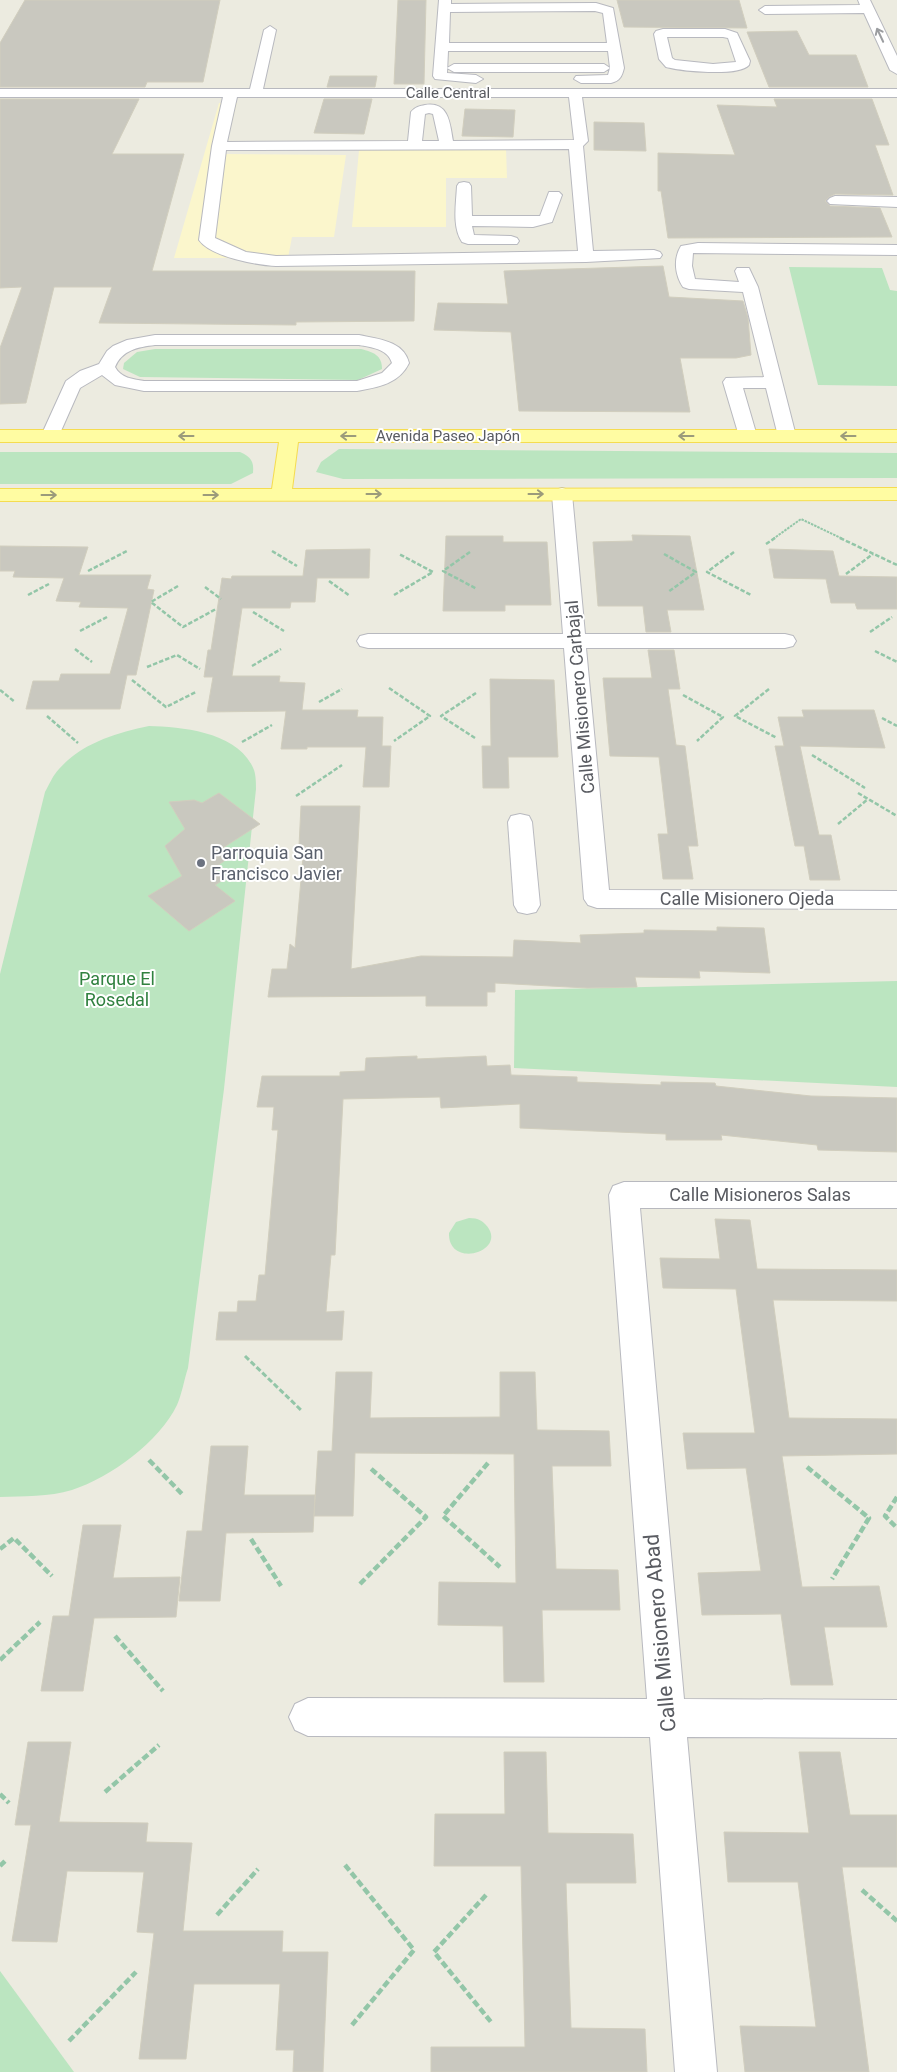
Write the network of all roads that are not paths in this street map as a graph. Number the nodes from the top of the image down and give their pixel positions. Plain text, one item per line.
1 (605, 4) edge
2 (866, 5) edge
3 (765, 10) dead end
4 (270, 30) dead end
5 (444, 33) edge
6 (702, 33) junction
7 (612, 41) junction
8 (713, 68) junction
9 (897, 70) edge
10 (0, 93) edge
11 (231, 93) junction
12 (255, 93) junction
13 (575, 93) junction
14 (719, 93) junction
15 (897, 94) edge
16 (576, 144) junction
17 (415, 145) junction
18 (447, 145) junction
19 (219, 146) junction
20 (464, 186) dead end
21 (554, 195) dead end
22 (835, 202) dead end
23 (897, 202) edge
24 (463, 221) junction
25 (529, 241) dead end
26 (557, 241) dead end
27 (586, 249) junction
28 (733, 249) junction
29 (897, 250) edge
30 (654, 255) dead end
31 (793, 262) dead end
32 (897, 264) edge
33 (750, 287) junction
34 (106, 367) junction
35 (774, 383) junction
36 (0, 436) edge
37 (50, 436) junction
38 (289, 436) junction
39 (748, 436) junction
40 (787, 436) junction
41 (897, 436) edge
42 (0, 494) edge
43 (282, 494) junction
44 (562, 494) junction
45 (897, 494) edge
46 (368, 641) dead end
47 (575, 641) junction
48 (785, 641) dead end
49 (520, 822) dead end
50 (598, 899) joint
51 (897, 900) edge
52 (527, 905) dead end
53 (624, 1195) joint
54 (897, 1195) edge
55 (308, 1717) dead end
56 (667, 1718) junction
57 (897, 1719) edge
58 (696, 2072) edge

1 - 5 street
1 - 7 street
2 - 3 street
9 -> 2 street
4 - 12 street
5 - 7 street
5 - 7 street
5 - 7 street
6 - 8 street
6 - 8 street
6 - 8 street
8 - 14 street
10 - 11 street, Calle Central
11 - 12 street, Calle Central
11 - 19 street
12 - 13 street, Calle Central
13 - 14 street, Calle Central
13 - 16 street
14 - 15 street, Calle Central
16 - 18 street
16 - 27 street
17 - 18 street
17 - 18 street
17 - 19 street
19 - 27 street
20 - 24 street
21 - 24 street
22 - 23 street
24 - 25 street
26 - 27 street
27 - 30 street
28 - 29 street
28 - 33 street
28 - 33 street
31 - 32 street
33 - 35 street
34 - 34 street
34 - 37 street
35 - 39 street
35 - 40 street
36 - 37 main road, Avenida Paseo Japón
38 -> 37 main road, Avenida Paseo Japón
39 -> 38 main road, Avenida Paseo Japón
38 - 43 main road
39 - 40 main road, Avenida Paseo Japón
41 -> 40 main road, Avenida Paseo Japón
42 -> 43 main road
43 -> 44 main road
44 - 45 main road
44 - 47 street, Calle Misionero Carbajal
46 - 47 street
47 - 48 street
47 - 50 street, Calle Misionero Carbajal
49 - 52 street
50 - 51 street, Calle Misionero Ojeda
53 - 54 street, Calle Misioneros Salas
53 - 56 street, Calle Misionero Abad
55 - 56 street
56 - 57 street
56 - 58 street, Calle Misionero Abad

